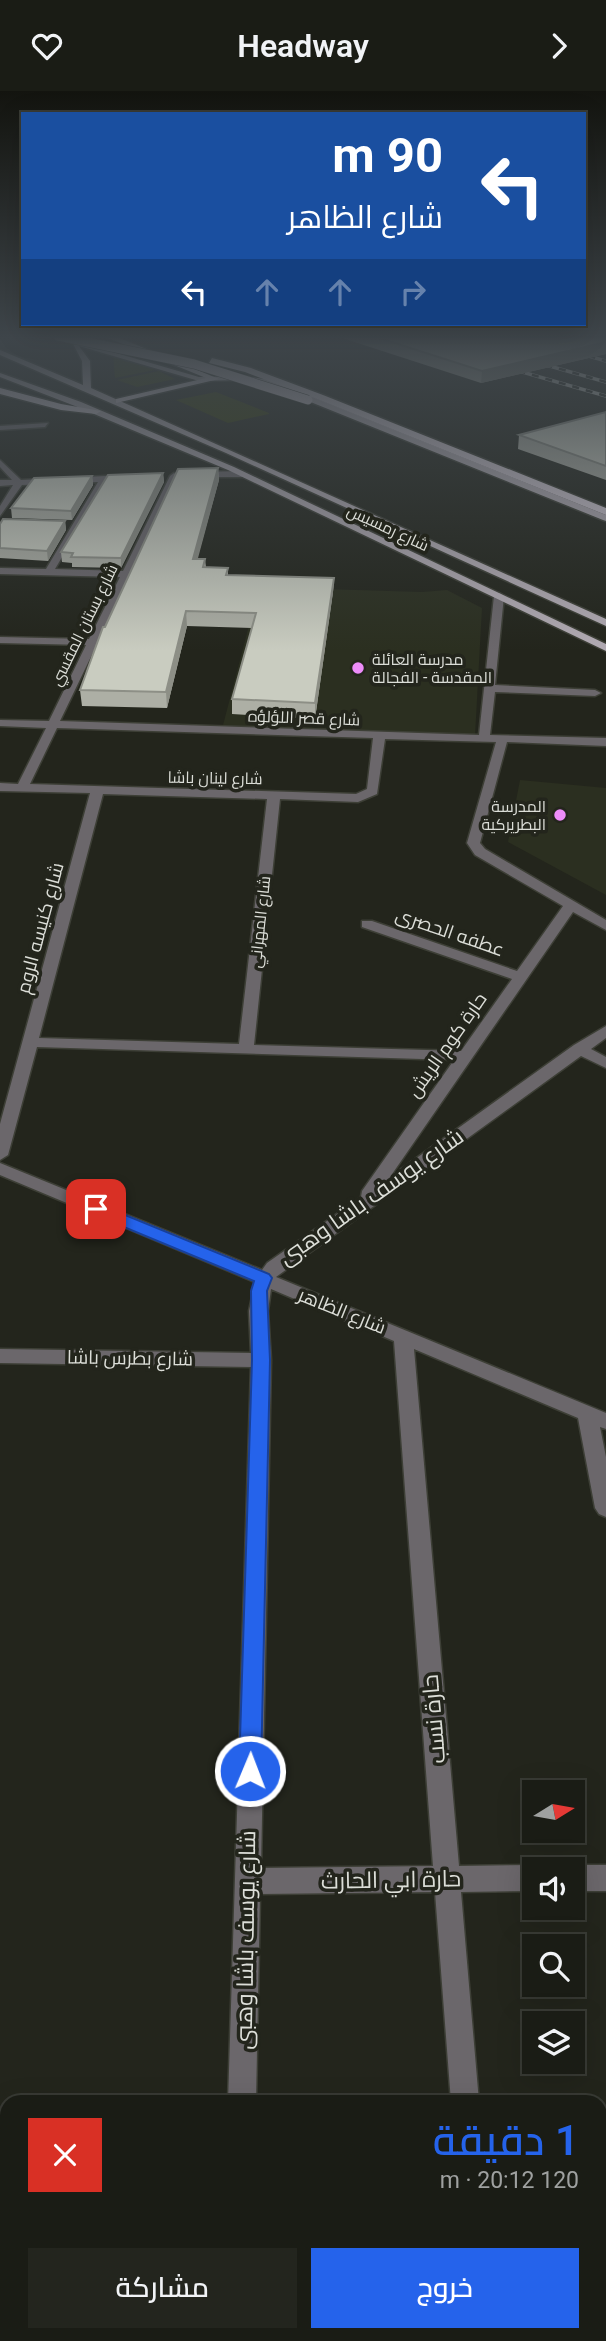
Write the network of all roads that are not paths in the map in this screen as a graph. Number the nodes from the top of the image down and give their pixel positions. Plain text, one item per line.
1 (166, 441) edge
2 (207, 441) edge
3 (405, 441) edge
4 (415, 441) edge
5 (429, 441) edge
6 (0, 462) edge
7 (242, 474) junction
8 (139, 478) edge
9 (104, 479) junction
10 (0, 483) edge
11 (19, 483) junction
12 (606, 512) edge
13 (0, 513) edge
14 (606, 518) edge
15 (606, 524) edge
16 (63, 525) edge
17 (76, 526) junction
18 (0, 571) edge
19 (48, 572) junction
20 (126, 574) junction
21 (499, 596) junction
22 (606, 623) edge
23 (0, 640) edge
24 (93, 642) junction
25 (606, 647) edge
26 (489, 688) junction
27 (595, 693) dead end
28 (0, 723) edge
29 (52, 725) junction
30 (379, 737) junction
31 (484, 740) junction
32 (502, 741) junction
33 (606, 743) edge
34 (0, 787) edge
35 (22, 788) junction
36 (97, 792) junction
37 (274, 795) junction
38 (570, 905) junction
39 (367, 924) dead end
40 (606, 926) edge
41 (521, 977) junction
42 (606, 1031) edge
43 (29, 1042) junction
44 (579, 1048) junction
45 (246, 1050) junction
46 (465, 1056) junction
47 (606, 1063) edge
48 (0, 1155) edge
49 (0, 1169) edge
50 (358, 1209) junction
51 (263, 1278) junction
52 (403, 1336) junction
53 (0, 1356) edge
54 (261, 1360) junction
55 (596, 1417) edge
56 (606, 1508) edge
57 (522, 1878) edge
58 (585, 1878) edge
59 (606, 1878) edge
60 (447, 1879) junction
61 (248, 1881) junction
62 (242, 2095) edge
63 (464, 2095) edge

1 - 7 main road, شارع رمسيس
2 - 22 main road, شارع رمسيس
3 - 15 highway, bridge
4 - 14 main road
5 - 12 highway
6 - 11 street
7 - 20 street, شارع بستان المقسي
7 - 21 main road, شارع رمسيس
8 - 9 street
9 - 11 street
9 - 17 street
10 - 11 street
11 - 13 street
16 - 17 street
17 - 19 street
18 - 19 street
19 - 20 street
20 - 24 street, شارع بستان المقسي
21 - 25 main road, شارع رمسيس
21 - 26 street
23 - 24 street
24 - 29 street, شارع بستان المقسي
26 - 27 street
26 - 31 street
28 - 29 street, شارع قصر اللؤلؤه
29 - 30 street, شارع قصر اللؤلؤه
29 - 35 street, شارع بستان المقسي
30 - 31 street, شارع قصر اللؤلؤه
30 - 37 street, شارع لينان باشا
31 - 32 street, شارع قصر اللؤلؤه
32 - 33 street, شارع قصر اللؤلؤه
32 - 38 street
34 - 35 street, شارع لينان باشا
35 - 36 street, شارع لينان باشا
36 - 37 street, شارع لينان باشا
36 - 43 street, شارع كنيسه الروم
37 - 45 street, شارع المهراني
38 - 40 street
38 - 41 street, حارة كوم الريش
39 - 41 street, عطفه الحصرى
41 - 46 street, حارة كوم الريش
42 - 44 street, شارع يوسف باشا وهبى
43 - 45 street
43 - 48 street, شارع كنيسه الروم
44 - 47 street
44 - 50 street, شارع يوسف باشا وهبى
45 - 46 street
46 - 50 street, حارة كوم الريش
49 - 51 street, شارع الظاهر
50 - 51 street, شارع يوسف باشا وهبى
51 - 52 street, شارع الظاهر
51 - 54 street, شارع يوسف باشا وهبى
52 - 55 street, شارع الظاهر
52 - 60 street, حارة نسب
53 - 54 street, شارع بطرس باشا
54 - 61 street, شارع يوسف باشا وهبى
55 - 56 street
57 - 60 street, حارة ابي الحارث
58 - 59 street
60 - 61 street, حارة ابي الحارث
60 - 63 street, حارة نسب
61 - 62 street, شارع يوسف باشا وهبى

